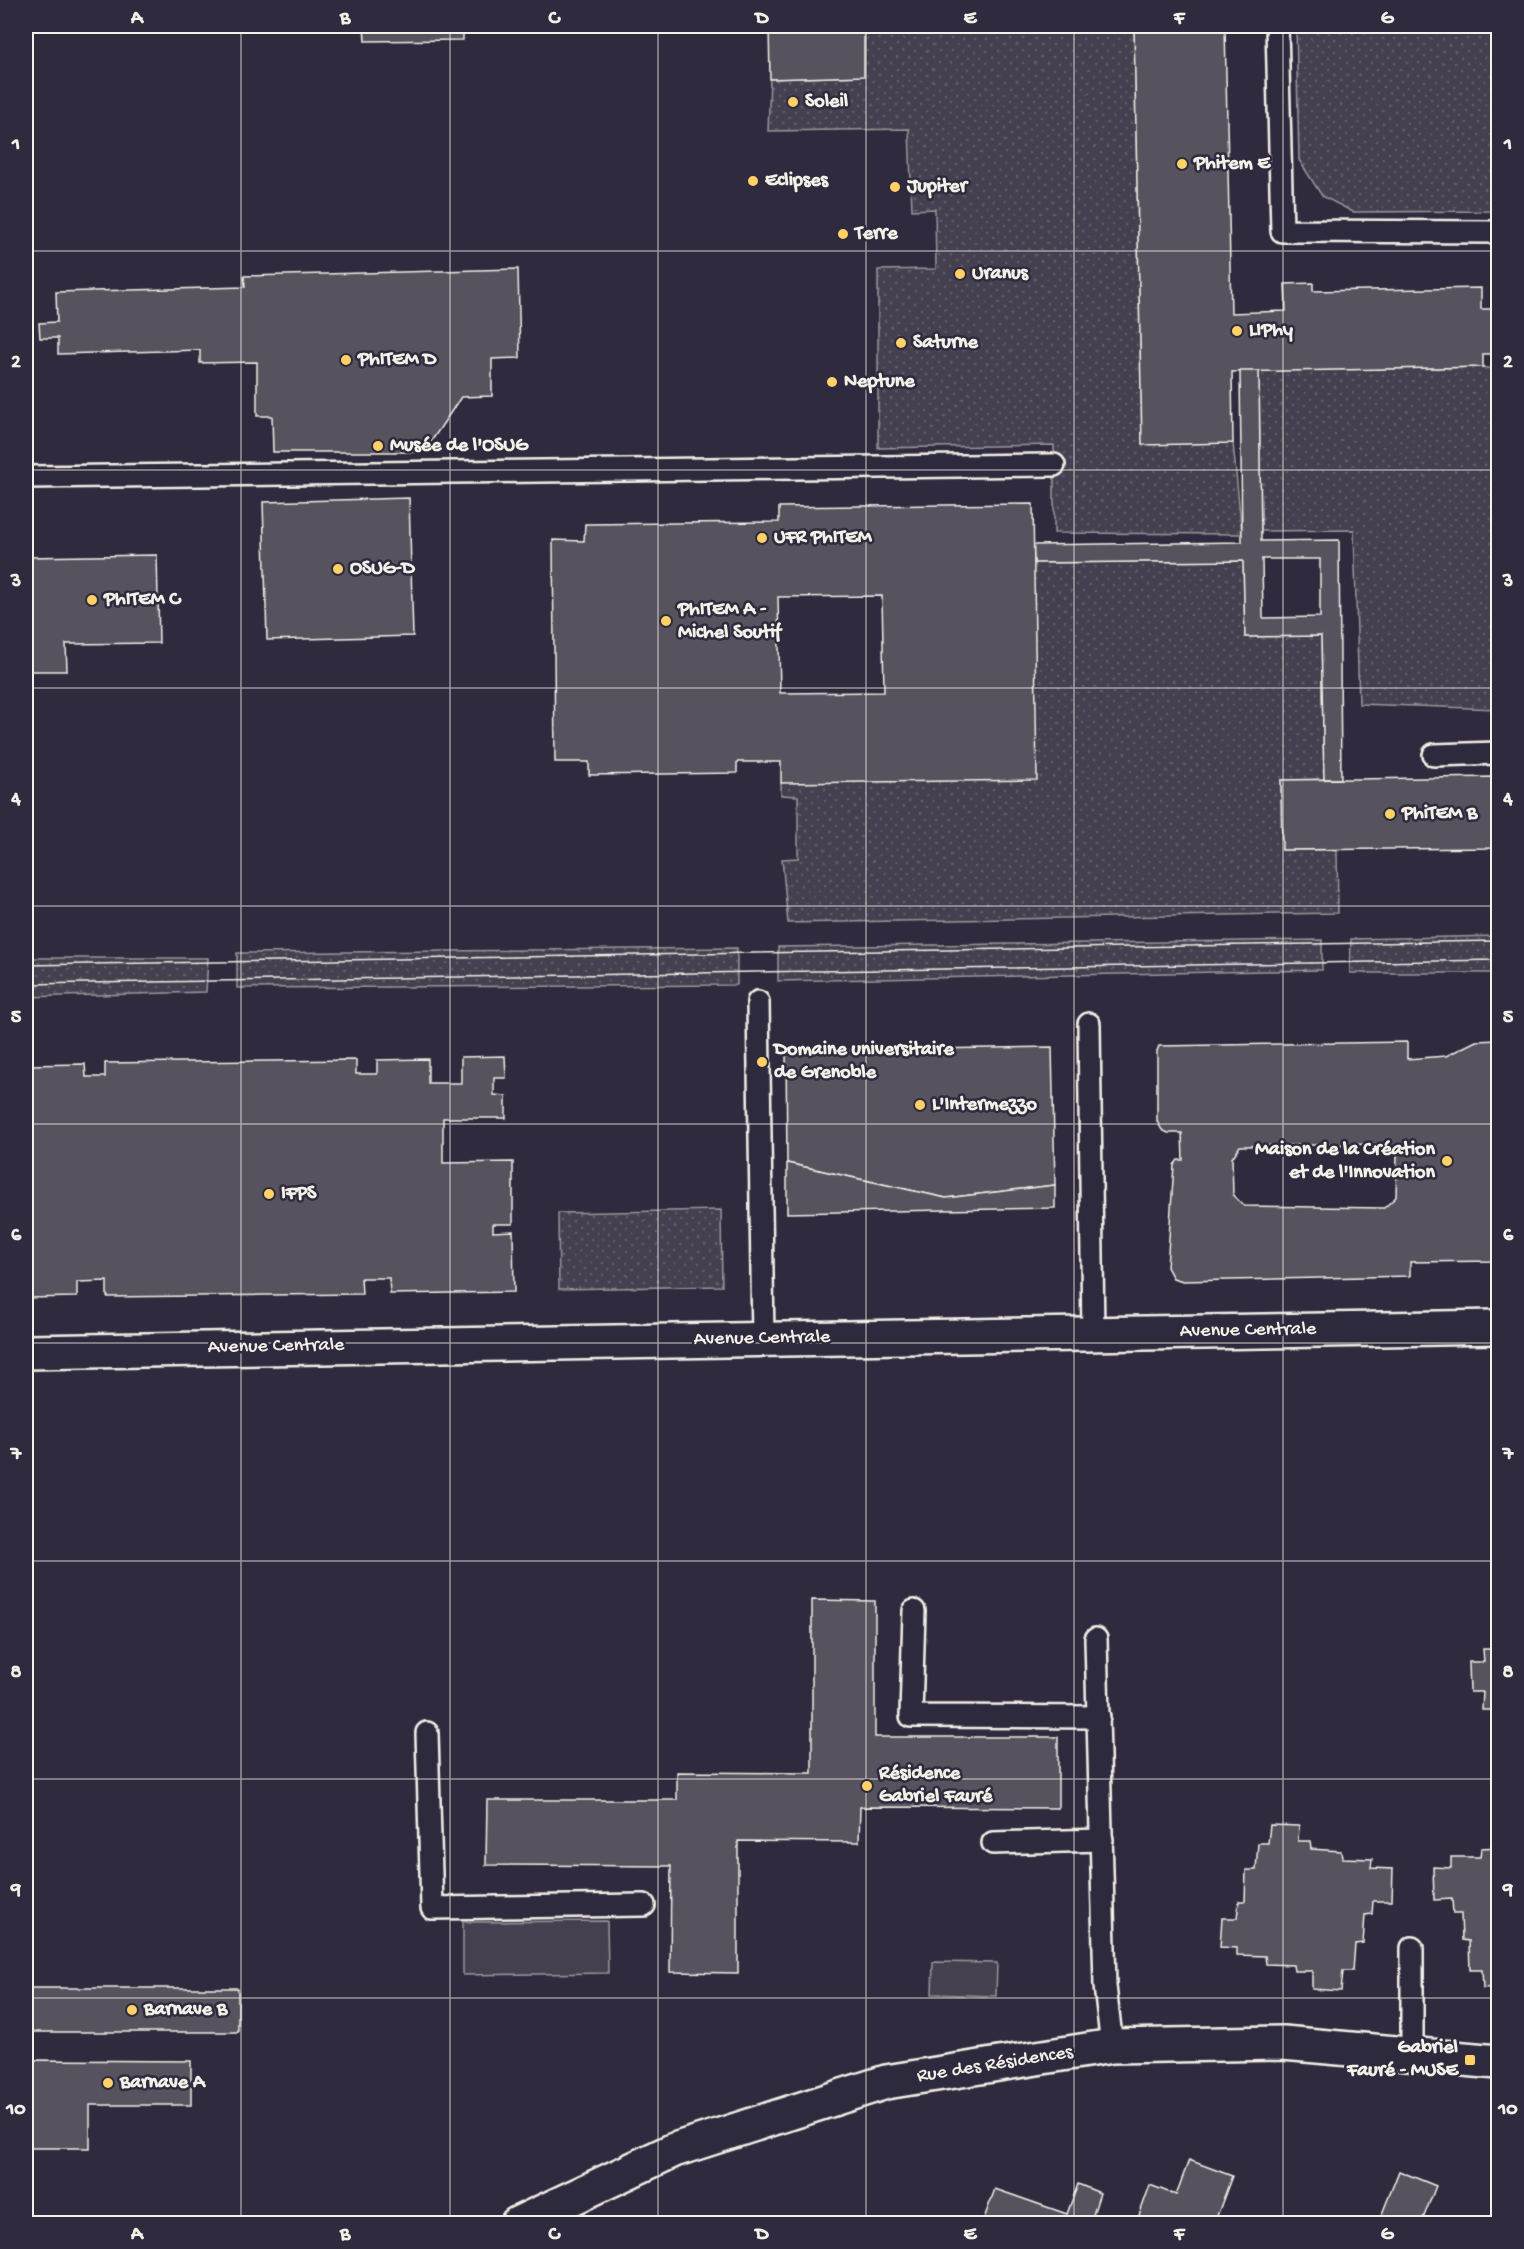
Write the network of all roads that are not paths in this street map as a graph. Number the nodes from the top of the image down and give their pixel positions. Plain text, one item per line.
1 (1277, 26) edge
2 (1498, 232) edge
3 (1054, 465) dead end
4 (26, 477) edge
5 (1498, 753) edge
6 (1434, 755) dead end
7 (758, 1002) dead end
8 (1089, 1024) dead end
9 (1498, 1327) edge
10 (1093, 1334) junction
11 (763, 1339) junction
12 (26, 1352) edge
13 (914, 1611) dead end
14 (1096, 1639) dead end
15 (1099, 1717) junction
16 (427, 1733) dead end
17 (1102, 1840) junction
18 (993, 1843) dead end
19 (644, 1905) dead end
20 (1412, 1948) dead end
21 (1112, 2046) junction
22 (1412, 2055) junction
23 (1498, 2061) edge
24 (517, 2223) edge

1 - 2 lane
3 - 4 lane
5 - 6 lane
7 - 11 lane
8 - 10 lane
9 - 10 street, Avenue Centrale
10 - 11 street, Avenue Centrale
11 - 12 street, Avenue Centrale
13 - 15 lane
14 - 15 lane
15 - 17 lane
16 - 19 lane
17 - 18 lane
17 - 21 lane
20 - 22 lane
21 - 22 street, Rue des Résidences
21 - 24 street, Rue des Résidences
22 - 23 street, Rue des Résidences

